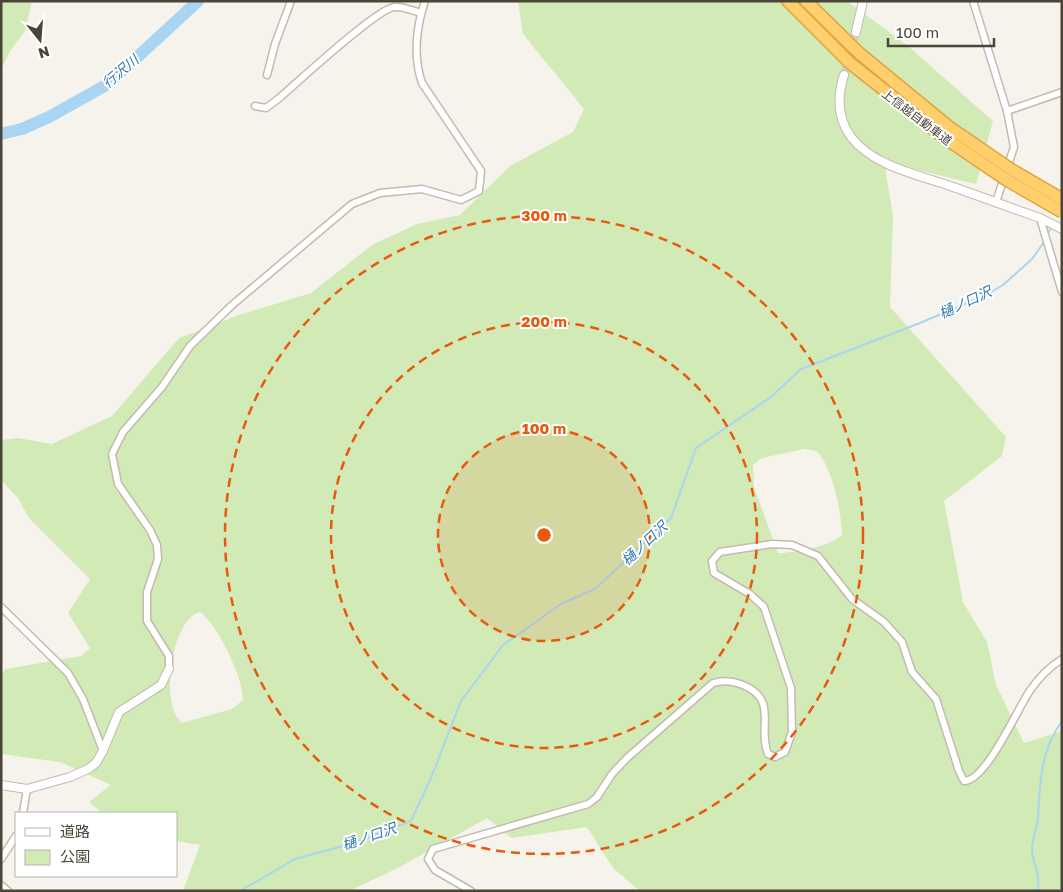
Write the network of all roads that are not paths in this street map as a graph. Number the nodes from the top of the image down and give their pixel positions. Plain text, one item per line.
1 (291, 1) edge
2 (425, 1) edge
3 (788, 1) edge
4 (806, 1) edge
5 (863, 1) edge
6 (974, 1) edge
7 (421, 13) junction
8 (856, 32) tunnel mouth
9 (267, 75) dead end
10 (844, 75) tunnel mouth
11 (1062, 92) edge
12 (255, 106) dead end
13 (1007, 110) junction
14 (945, 132) junction
15 (1062, 199) edge
16 (996, 202) junction
17 (1062, 212) edge
18 (1040, 218) junction
19 (1062, 229) edge
20 (1062, 292) edge
21 (1, 607) edge
22 (1062, 659) edge
23 (169, 670) joint
24 (103, 751) junction
25 (1, 785) edge
26 (27, 789) junction
27 (23, 812) edge
28 (15, 838) edge
29 (1, 859) edge
30 (1, 885) edge
31 (8, 891) edge
32 (471, 891) edge

1 - 9 street
2 - 7 street
3 - 14 highway, 上信越自動車道
4 - 14 highway, 上信越自動車道
5 - 8 street
6 - 13 street
7 - 12 street
7 - 23 street
10 - 16 street
11 - 13 street
13 - 16 street
14 - 15 highway, 上信越自動車道, bridge
14 - 17 highway, 上信越自動車道, bridge
16 - 18 street
18 - 19 street
18 - 20 street
21 - 24 street
22 - 32 street
23 - 24 street
24 - 26 street
25 - 26 street
26 - 27 street
28 - 29 street
30 - 31 street

